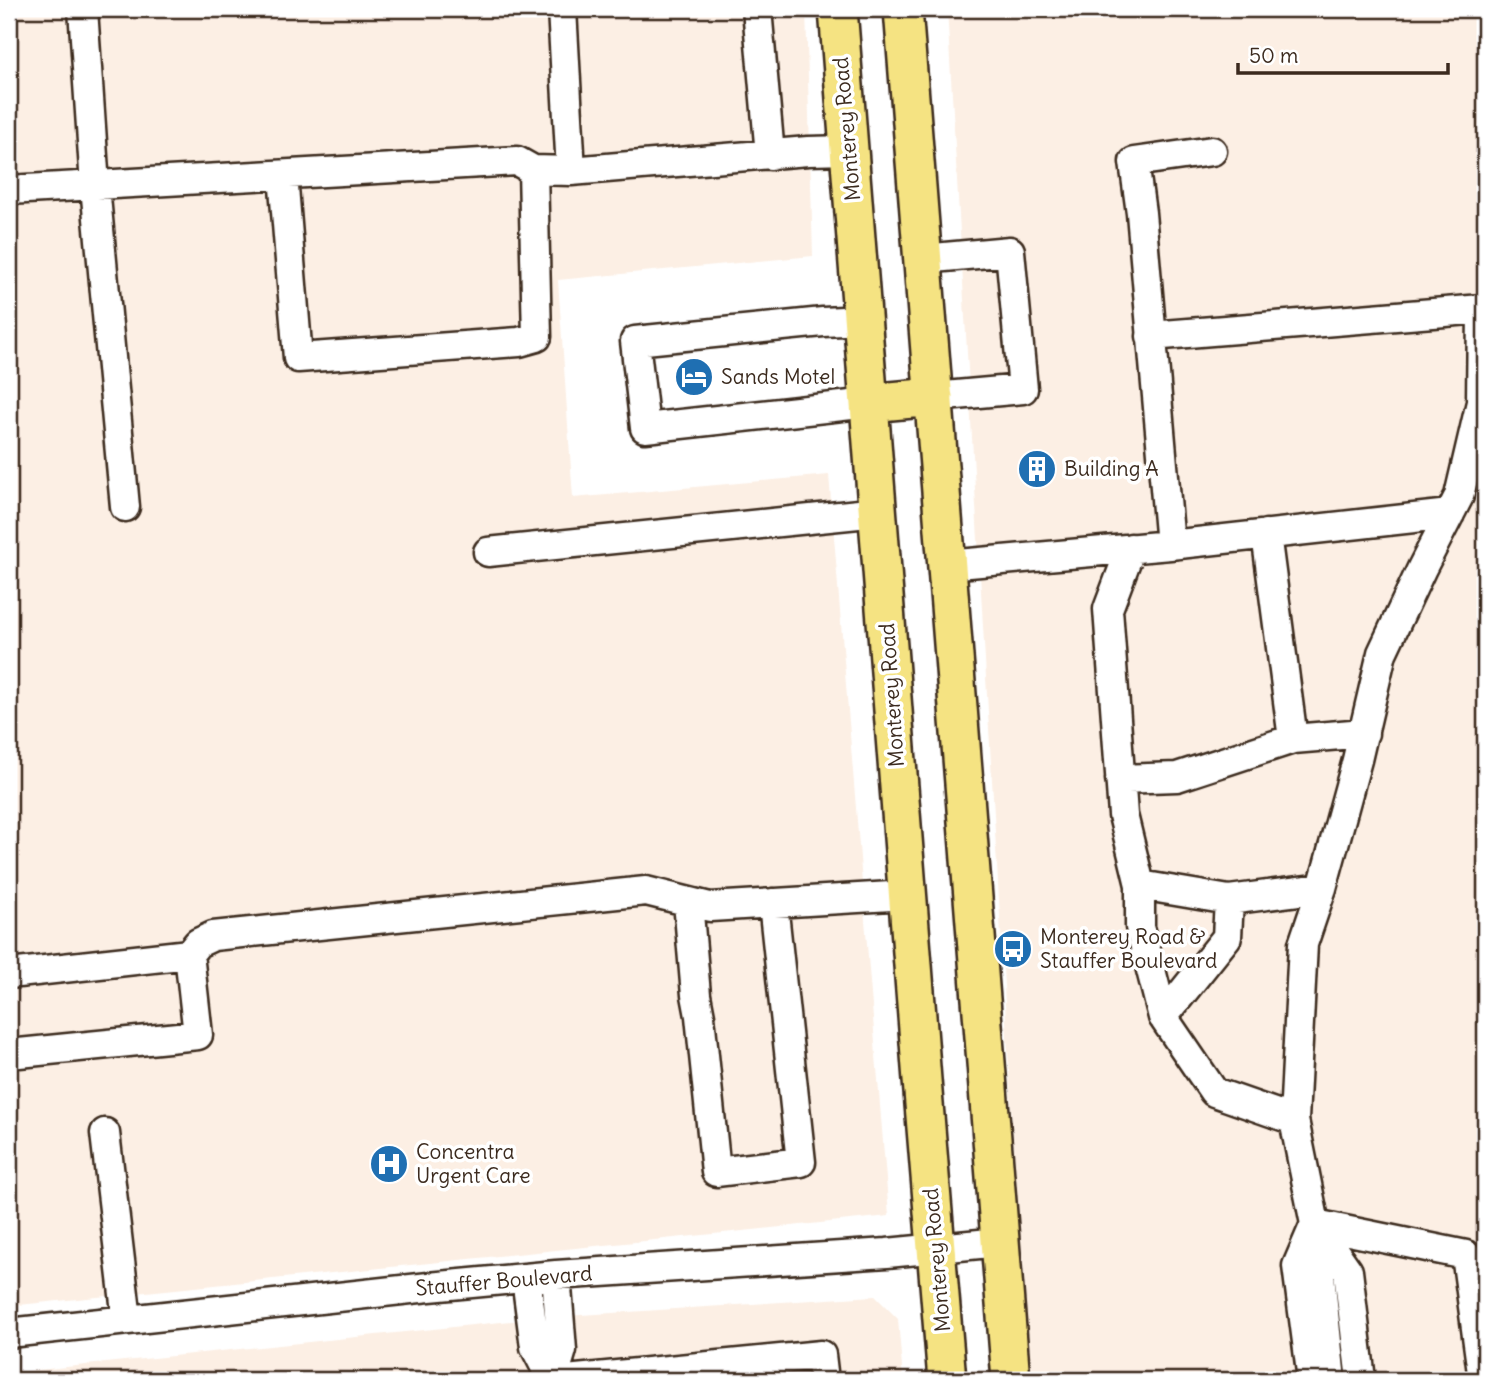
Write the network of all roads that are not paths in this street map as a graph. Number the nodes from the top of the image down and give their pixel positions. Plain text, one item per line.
1 (83, 9) edge
2 (562, 9) edge
3 (757, 9) edge
4 (838, 9) edge
5 (903, 9) edge
6 (849, 150) junction
7 (1212, 151) dead end
8 (770, 155) junction
9 (533, 170) junction
10 (571, 171) junction
11 (283, 176) junction
12 (95, 186) junction
13 (9, 191) edge
14 (923, 259) junction
15 (863, 320) junction
16 (1151, 336) junction
17 (934, 397) junction
18 (869, 403) junction
19 (125, 507) dead end
20 (878, 512) junction
21 (1450, 514) junction
22 (1266, 534) junction
23 (1170, 545) junction
24 (1131, 548) junction
25 (488, 552) dead end
26 (947, 565) junction
27 (1364, 733) junction
28 (1293, 739) junction
29 (1120, 779) junction
30 (1140, 885) junction
31 (1322, 888) junction
32 (908, 895) junction
33 (1229, 900) junction
34 (688, 902) junction
35 (773, 903) junction
36 (189, 954) junction
37 (9, 974) edge
38 (1163, 1017) junction
39 (9, 1054) edge
40 (1294, 1120) junction
41 (105, 1133) dead end
42 (1315, 1224) junction
43 (1000, 1242) junction
44 (937, 1248) junction
45 (556, 1275) junction
46 (526, 1278) junction
47 (127, 1320) junction
48 (9, 1334) edge
49 (552, 1380) edge
50 (566, 1380) edge
51 (824, 1380) edge
52 (947, 1380) edge
53 (1011, 1380) edge
54 (1312, 1380) edge
55 (1331, 1380) edge
56 (1361, 1380) edge
57 (1483, 1380) edge

1 - 12 street
2 - 10 street
3 - 8 street
4 - 6 main road, Monterey Road
5 - 14 main road
6 - 8 street
6 - 15 main road, Monterey Road
7 - 16 street
8 - 10 street
9 - 10 street
9 - 11 street
9 - 11 street
11 - 12 street
12 - 13 street
12 - 19 street
14 - 17 main road
14 - 17 street
15 - 18 main road, Monterey Road
15 - 18 street
16 - 21 street
16 - 23 street
17 - 18 main road
17 - 26 main road
18 - 20 main road, Monterey Road
20 - 25 street
20 - 32 main road, Monterey Road
21 - 22 street
21 - 27 street
22 - 23 street
22 - 28 street
23 - 24 street
24 - 26 street
24 - 29 street
26 - 43 main road
27 - 28 street
27 - 31 street
28 - 29 street
29 - 30 street
30 - 33 street
30 - 38 street
31 - 33 street
31 - 40 street
32 - 35 street
32 - 44 main road, Monterey Road
33 - 38 street
34 - 35 street
34 - 35 street
34 - 36 street
36 - 37 street
36 - 39 street
38 - 40 street
40 - 42 street
41 - 47 street
42 - 54 street
42 - 55 street
42 - 56 street
42 - 57 street
43 - 44 street, Stauffer Boulevard
43 - 53 main road
44 - 45 street, Stauffer Boulevard
44 - 52 main road, Monterey Road
45 - 46 street, Stauffer Boulevard
45 - 49 street
46 - 47 street, Stauffer Boulevard
46 - 49 street
47 - 48 street, Stauffer Boulevard
50 - 51 street

